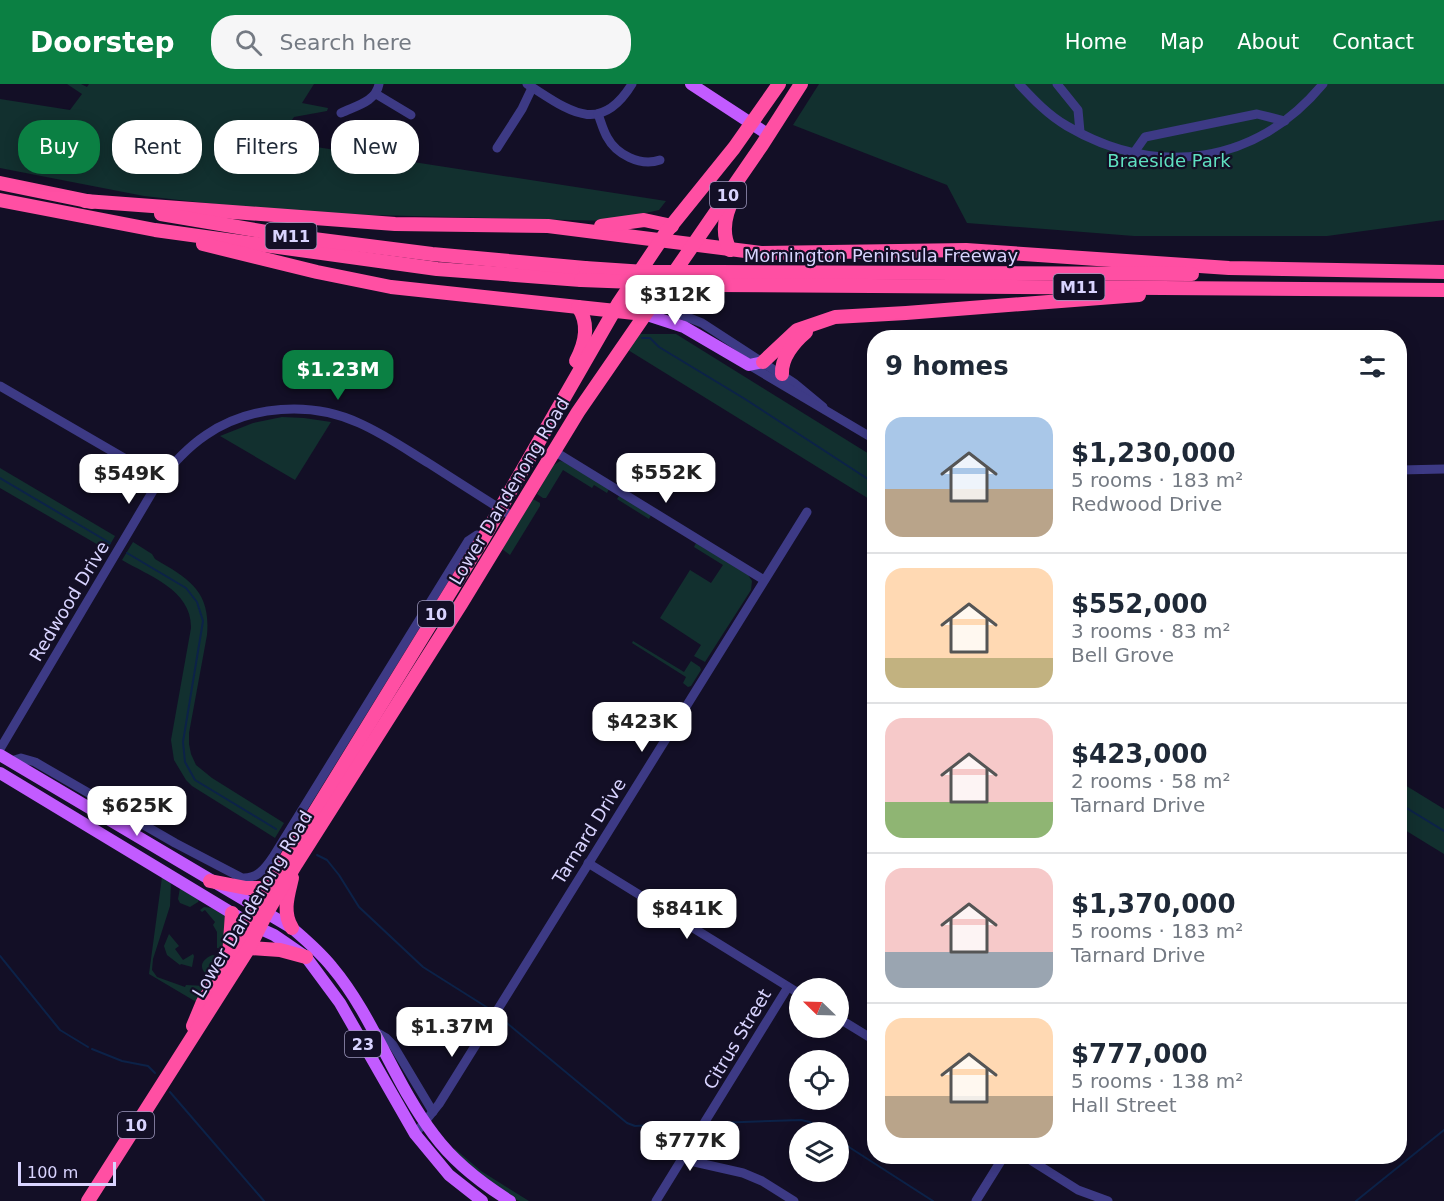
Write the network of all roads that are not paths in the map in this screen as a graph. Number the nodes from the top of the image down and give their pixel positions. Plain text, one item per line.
1 (379, 84) edge
2 (632, 84) edge
3 (691, 84) edge
4 (779, 84) edge
5 (801, 84) edge
6 (1019, 84) edge
7 (1057, 84) edge
8 (1323, 84) edge
9 (529, 86) edge
10 (376, 94) junction
11 (340, 113) dead end
12 (598, 114) junction
13 (411, 115) dead end
14 (1285, 121) junction
15 (752, 123) junction
16 (1080, 132) junction
17 (765, 140) junction
18 (497, 148) dead end
19 (1133, 154) junction
20 (660, 160) dead end
21 (0, 183) edge
22 (0, 200) edge
23 (85, 201) junction
24 (118, 222) junction
25 (672, 225) junction
26 (560, 227) junction
27 (662, 239) junction
28 (694, 245) junction
29 (730, 250) junction
30 (1444, 273) edge
31 (583, 274) junction
32 (717, 279) junction
33 (1236, 288) junction
34 (1444, 290) edge
35 (578, 307) junction
36 (614, 310) junction
37 (644, 310) junction
38 (822, 320) junction
39 (756, 363) junction
40 (782, 374) junction
41 (0, 387) edge
42 (823, 407) junction
43 (550, 423) junction
44 (867, 435) edge
45 (541, 440) junction
46 (554, 451) junction
47 (1407, 470) edge
48 (1444, 470) edge
49 (160, 479) junction
50 (499, 508) junction
51 (807, 512) dead end
52 (515, 518) junction
53 (484, 537) junction
54 (764, 580) junction
55 (0, 749) edge
56 (5, 758) edge
57 (0, 773) edge
58 (175, 843) junction
59 (279, 848) junction
60 (588, 863) junction
61 (296, 864) junction
62 (184, 865) junction
63 (280, 867) junction
64 (210, 881) junction
65 (268, 888) junction
66 (262, 911) junction
67 (232, 913) junction
68 (255, 926) junction
69 (292, 928) junction
70 (249, 948) junction
71 (306, 957) junction
72 (229, 958) junction
73 (788, 987) joint
74 (849, 1025) edge
75 (372, 1030) junction
76 (867, 1036) edge
77 (184, 1048) junction
78 (433, 1112) junction
79 (424, 1122) junction
80 (415, 1134) junction
81 (684, 1157) junction
82 (999, 1164) edge
83 (1037, 1164) edge
84 (492, 1189) junction
85 (88, 1201) edge
86 (484, 1201) edge
87 (510, 1201) edge
88 (656, 1201) edge
89 (794, 1201) edge
90 (976, 1201) edge
91 (1108, 1201) edge

1 - 10 street
2 - 12 street
3 - 15 main road
4 - 15 highway, Lower Dandenong Road / 10
5 - 17 highway, Lower Dandenong Road / 10
6 - 16 street
7 - 16 street
8 - 14 street
9 - 12 street
9 - 18 street
10 - 11 street
10 - 13 street
12 - 20 street
14 - 19 street
14 - 19 street
15 - 17 main road
15 - 25 highway, Lower Dandenong Road / 10
16 - 19 street
17 - 28 highway, Lower Dandenong Road / 10
17 - 29 highway
21 - 23 highway, Mornington Peninsula Freeway / M11
22 - 24 highway, Mornington Peninsula Freeway / M11
23 - 26 highway
23 - 31 highway, Mornington Peninsula Freeway / M11
24 - 31 highway, Mornington Peninsula Freeway / M11
24 - 35 highway
25 - 26 highway
25 - 27 highway, Lower Dandenong Road / 10
26 - 27 highway
27 - 28 highway
27 - 36 highway, Lower Dandenong Road / 10
28 - 29 highway
28 - 37 highway, Lower Dandenong Road / 10
29 - 30 highway
30 - 32 highway, Mornington Peninsula Freeway / M11
31 - 32 highway, Mornington Peninsula Freeway / M11, bridge
32 - 33 highway, Mornington Peninsula Freeway / M11
33 - 34 highway, Mornington Peninsula Freeway / M11
33 - 38 highway
35 - 36 highway
35 - 43 highway
36 - 37 highway
36 - 43 highway, Lower Dandenong Road / 10
37 - 39 main road
37 - 45 highway
37 - 46 highway, Lower Dandenong Road / 10
38 - 39 highway
38 - 40 highway
39 - 40 street
39 - 42 street
40 - 42 street
41 - 49 street
42 - 44 street
43 - 45 highway, Lower Dandenong Road / 10
45 - 50 highway, Lower Dandenong Road / 10
46 - 52 highway, Lower Dandenong Road / 10
46 - 54 street
47 - 48 street
49 - 50 street, Redwood Drive
49 - 55 street, Redwood Drive
50 - 52 street, Redwood Drive
50 - 53 highway, Lower Dandenong Road / 10
51 - 54 street, Tarnard Drive
52 - 61 highway, Lower Dandenong Road / 10
53 - 59 street, Lower Dandenong Road
53 - 63 highway, Lower Dandenong Road / 10
54 - 60 street, Tarnard Drive
56 - 58 street
56 - 62 main road, 23
57 - 67 main road, 23
58 - 59 street, Lower Dandenong Road
58 - 62 street
59 - 63 street, Lower Dandenong Road
60 - 73 street
60 - 78 street, Tarnard Drive
61 - 66 highway, Lower Dandenong Road / 10
61 - 69 highway
62 - 64 main road, 23
63 - 65 highway, Lower Dandenong Road / 10
64 - 65 highway
64 - 66 main road, 23
65 - 66 highway, Lower Dandenong Road / 10
66 - 68 highway, Lower Dandenong Road / 10
66 - 69 main road, 23
67 - 68 main road, 23
67 - 72 highway
68 - 70 highway, Lower Dandenong Road / 10
68 - 71 main road, 23
68 - 72 highway, Lower Dandenong Road / 10
69 - 75 main road, 23
70 - 71 highway
70 - 77 highway, Lower Dandenong Road / 10
71 - 80 main road, 23
72 - 77 highway, Lower Dandenong Road / 10
73 - 81 street, Citrus Street
74 - 76 street
75 - 78 street
75 - 79 main road, 23
77 - 85 highway, Lower Dandenong Road / 10
78 - 79 street, Tarnard Drive
79 - 80 street, Tarnard Drive
79 - 84 main road, 23
80 - 86 main road, 23
81 - 88 street, Citrus Street
81 - 89 street
82 - 90 street
83 - 91 street
84 - 86 street
84 - 87 main road, 23

